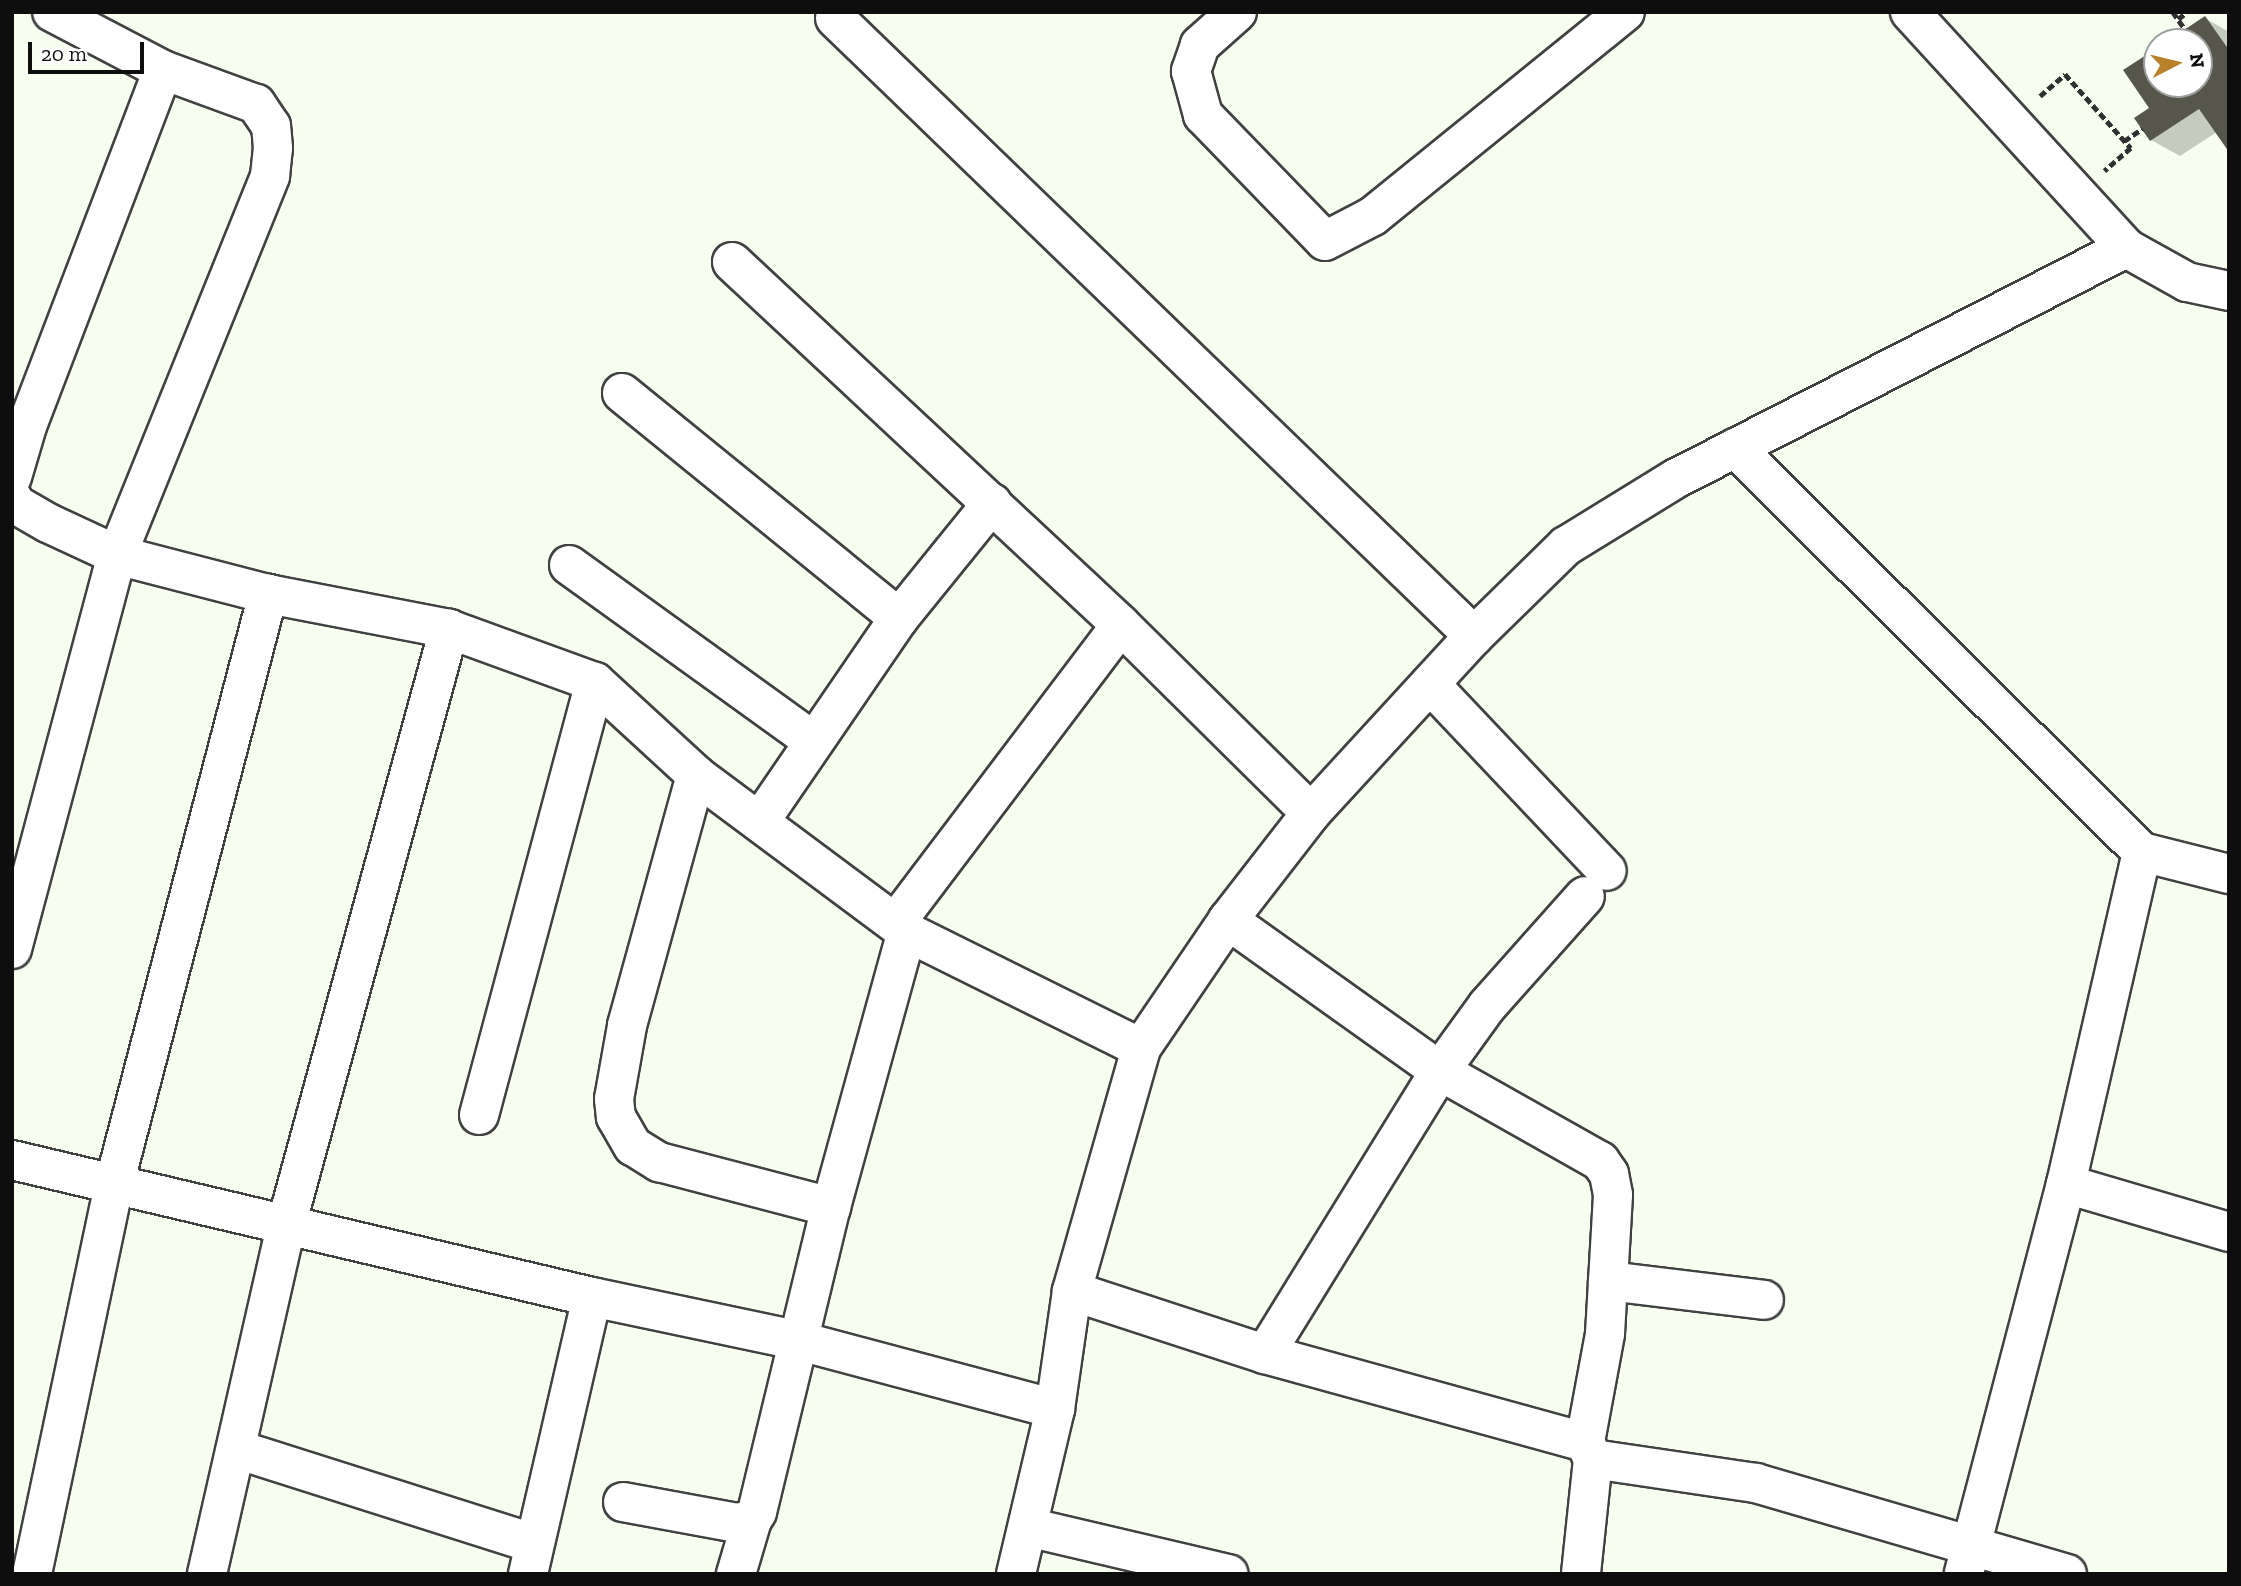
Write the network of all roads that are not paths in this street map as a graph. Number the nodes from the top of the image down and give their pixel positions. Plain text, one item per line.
1 (52, 12) edge
2 (1237, 12) edge
3 (1625, 12) edge
4 (1910, 12) edge
5 (835, 18) dead end
6 (163, 69) junction
7 (2126, 248) junction
8 (732, 262) dead end
9 (2229, 291) edge
10 (622, 393) dead end
11 (19, 423) edge
12 (1735, 448) junction
13 (12, 477) edge
14 (12, 497) edge
15 (992, 503) junction
16 (117, 555) junction
17 (569, 565) dead end
18 (268, 594) junction
19 (899, 618) junction
20 (1121, 625) junction
21 (449, 629) junction
22 (1474, 636) junction
23 (595, 682) junction
24 (1430, 684) junction
25 (814, 742) junction
26 (696, 775) junction
27 (1311, 813) junction
28 (761, 821) junction
29 (2141, 852) junction
30 (2229, 874) edge
31 (1228, 920) junction
32 (902, 926) junction
33 (12, 949) edge
34 (1141, 1048) junction
35 (1440, 1071) junction
36 (479, 1115) dead end
37 (12, 1160) edge
38 (115, 1181) junction
39 (2066, 1184) junction
40 (831, 1207) junction
41 (287, 1222) junction
42 (2229, 1233) edge
43 (1608, 1282) junction
44 (1072, 1291) junction
45 (592, 1297) junction
46 (1764, 1300) dead end
47 (800, 1341) junction
48 (1265, 1354) junction
49 (1055, 1409) junction
50 (236, 1449) junction
51 (1589, 1451) junction
52 (623, 1502) dead end
53 (752, 1520) junction
54 (1028, 1527) junction
55 (530, 1559) edge
56 (1968, 1559) edge
57 (32, 1574) edge
58 (207, 1574) edge
59 (736, 1574) edge
60 (1016, 1574) edge
61 (1229, 1574) edge
62 (1581, 1574) edge
63 (2067, 1574) edge

1 - 6 street
2 - 3 street
4 - 7 street
5 - 22 street
6 - 11 street
6 - 16 street
7 - 9 street
7 - 12 street
8 - 15 street
10 - 19 street
11 - 13 street
12 - 22 street
12 - 29 street
14 - 16 street
15 - 19 street
15 - 20 street
16 - 18 street
16 - 33 street
17 - 25 street
18 - 21 street
18 - 38 street
19 - 25 street
20 - 27 street
20 - 32 street
21 - 23 street
21 - 41 street
22 - 24 street
23 - 26 street
23 - 36 street
24 - 27 street
24 - 35 street
25 - 28 street
26 - 28 street
26 - 40 street
27 - 31 street
28 - 32 street
29 - 30 street
29 - 39 street
31 - 34 street
31 - 35 street
32 - 34 street
32 - 40 street
34 - 44 street
35 - 43 street
35 - 48 street
37 - 38 street
38 - 41 street
38 - 57 street
39 - 42 street
39 - 56 street
40 - 47 street
41 - 45 street
41 - 50 street
43 - 46 street
43 - 51 street
44 - 48 street
44 - 49 street
45 - 47 street
45 - 55 street
47 - 49 street
47 - 53 street
48 - 51 street
49 - 54 street
50 - 55 street
50 - 58 street
51 - 56 street
51 - 62 street
52 - 53 street
53 - 59 street
54 - 60 street
54 - 61 street
56 - 63 street

